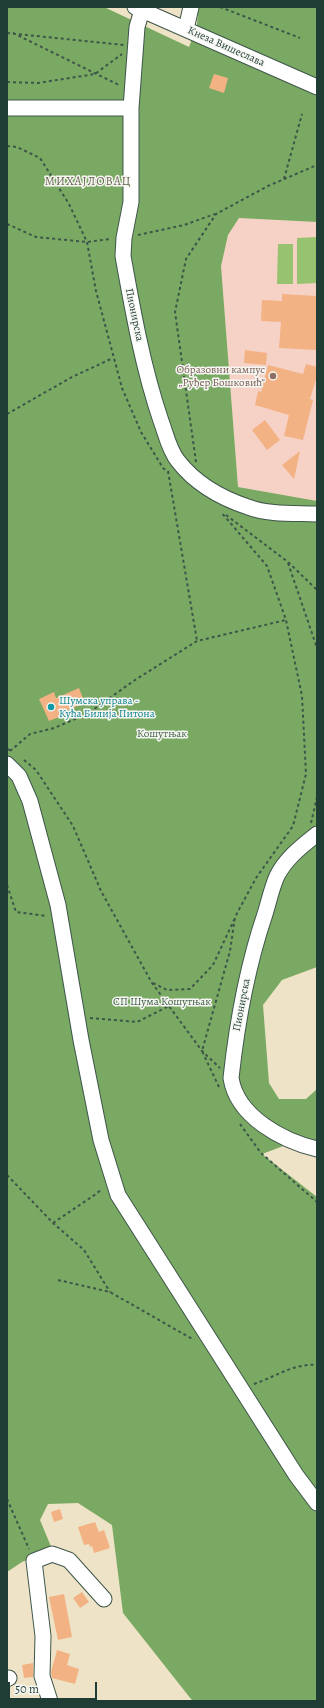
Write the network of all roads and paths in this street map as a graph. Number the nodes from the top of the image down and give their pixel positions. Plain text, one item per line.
1 (191, 7) edge
2 (220, 7) edge
3 (138, 8) edge
4 (186, 29) junction
5 (7, 33) edge
6 (13, 33) junction
7 (300, 38) dead end
8 (133, 45) junction
9 (95, 74) junction
10 (7, 82) edge
11 (317, 87) edge
12 (132, 91) junction
13 (7, 108) edge
14 (131, 108) junction
15 (302, 114) dead end
16 (317, 165) edge
17 (284, 179) junction
18 (216, 214) junction
19 (7, 224) edge
20 (124, 238) junction
21 (113, 358) dead end
22 (7, 414) edge
23 (168, 471) dead end
24 (198, 481) junction
25 (222, 512) dead end
26 (317, 514) edge
27 (288, 562) junction
28 (317, 590) edge
29 (286, 620) dead end
30 (197, 641) junction
31 (317, 648) edge
32 (7, 748) edge
33 (12, 756) edge
34 (23, 760) dead end
35 (317, 797) edge
36 (312, 838) edge
37 (270, 858) dead end
38 (7, 885) edge
39 (60, 917) junction
40 (235, 917) junction
41 (152, 983) junction
42 (169, 1006) junction
43 (77, 1017) junction
44 (202, 1051) junction
45 (231, 1078) junction
46 (317, 1149) edge
47 (7, 1175) edge
48 (112, 1178) junction
49 (53, 1223) junction
50 (58, 1280) dead end
51 (110, 1292) junction
52 (199, 1343) dead end
53 (317, 1366) edge
54 (240, 1389) junction
55 (7, 1499) edge
56 (317, 1503) edge
57 (34, 1561) junction
58 (104, 1599) dead end
59 (50, 1701) edge

1 - 4 street
2 - 7 path
3 - 4 street, Кнеза Вишеслава
3 - 8 street, Пионирска
4 - 11 street, Кнеза Вишеслава
5 - 6 path
6 - 8 path
6 - 9 path
8 - 9 path
8 - 12 street, Пионирска
9 - 10 path
9 - 12 path
12 - 14 street, Пионирска
13 - 14 street
14 - 20 street, Пионирска
15 - 17 path
16 - 17 path
17 - 18 path
18 - 20 path
18 - 24 path
19 - 20 path
20 - 24 street, Пионирска
21 - 22 path
23 - 30 path
24 - 26 street, Пионирска
25 - 27 path
27 - 28 path
27 - 31 path
29 - 30 path
30 - 33 path
32 - 33 path
33 - 39 street
34 - 41 path
35 - 36 path
36 - 45 street, Пионирска
37 - 40 path
38 - 39 path
39 - 43 street
40 - 41 path
40 - 44 path
41 - 42 path
42 - 43 path
42 - 44 path
43 - 48 street
44 - 45 path
45 - 46 street, Пионирска
47 - 49 path
48 - 49 path
48 - 54 street
49 - 51 path
50 - 51 path
51 - 52 path
53 - 54 path
54 - 56 street
55 - 57 path
57 - 58 street
57 - 59 street

